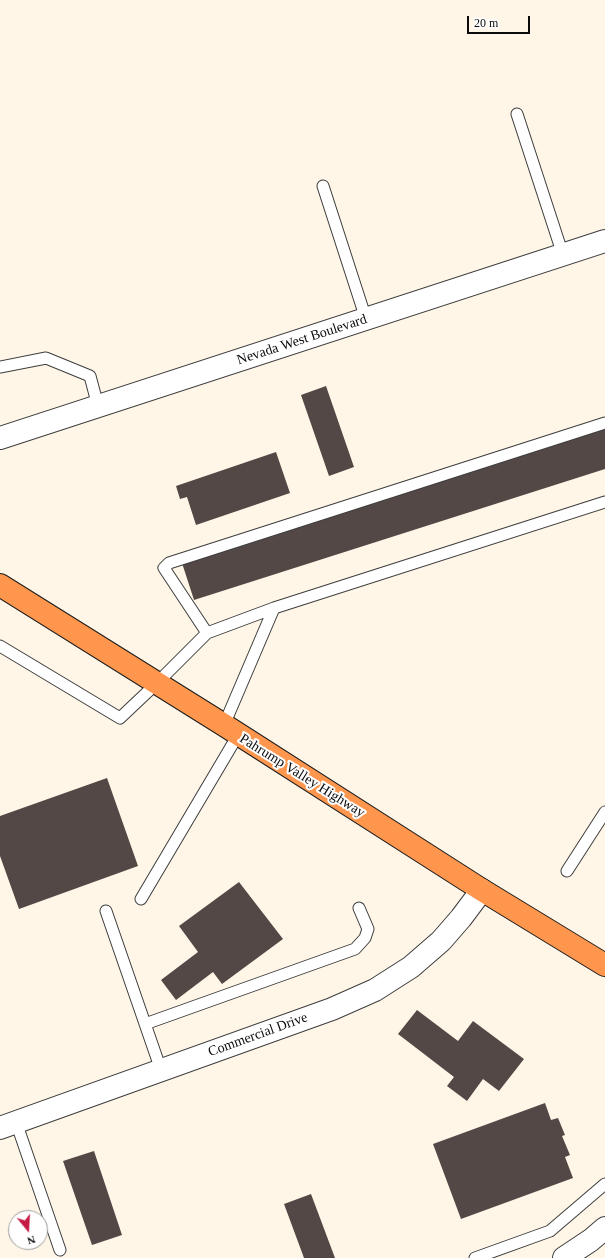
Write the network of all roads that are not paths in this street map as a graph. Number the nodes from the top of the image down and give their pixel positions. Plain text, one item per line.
1 (517, 114) dead end
2 (323, 186) dead end
3 (605, 241) edge
4 (563, 255) junction
5 (366, 319) junction
6 (0, 367) edge
7 (98, 406) junction
8 (605, 423) edge
9 (0, 438) edge
10 (605, 502) edge
11 (0, 585) edge
12 (274, 608) junction
13 (207, 633) junction
14 (0, 646) edge
15 (157, 684) junction
16 (231, 730) junction
17 (605, 812) edge
18 (567, 871) dead end
19 (482, 890) junction
20 (141, 899) dead end
21 (359, 908) dead end
22 (106, 911) dead end
23 (605, 965) edge
24 (145, 1024) junction
25 (161, 1070) junction
26 (8, 1125) edge
27 (605, 1184) edge
28 (605, 1228) edge
29 (60, 1250) dead end
30 (475, 1258) edge
31 (564, 1258) edge

1 - 4 lane
2 - 5 lane
3 - 4 street, Nevada West Boulevard
4 - 5 street, Nevada West Boulevard
5 - 7 street, Nevada West Boulevard
6 - 7 lane
7 - 9 street, Nevada West Boulevard
8 - 13 lane
10 - 12 lane
11 - 15 highway, Pahrump Valley Highway
12 - 13 lane
12 - 16 lane
13 - 15 lane
14 - 15 lane
15 - 16 highway, Pahrump Valley Highway
16 - 19 highway, Pahrump Valley Highway
16 - 20 lane
17 - 18 lane
19 - 23 highway, Pahrump Valley Highway
19 - 25 street, Commercial Drive
21 - 24 lane
22 - 24 lane
24 - 25 lane
25 - 26 street, Commercial Drive
26 - 29 lane
27 - 30 lane
28 - 31 street

